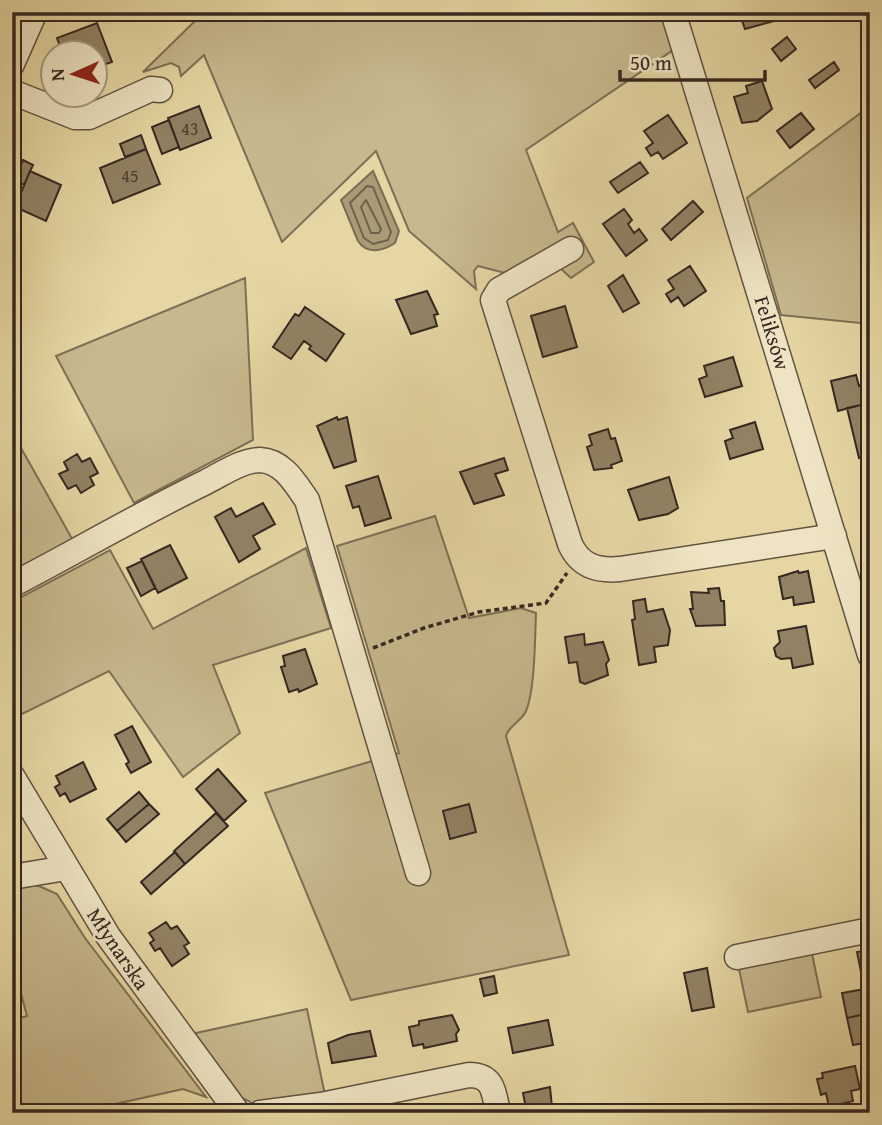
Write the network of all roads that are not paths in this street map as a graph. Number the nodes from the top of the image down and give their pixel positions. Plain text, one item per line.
1 (35, 12) edge
2 (673, 12) edge
3 (12, 64) edge
4 (160, 90) dead end
5 (12, 92) edge
6 (571, 249) dead end
7 (834, 536) junction
8 (12, 585) edge
9 (863, 612) edge
10 (870, 655) edge
11 (12, 776) edge
12 (66, 869) junction
13 (418, 873) dead end
14 (12, 877) edge
15 (870, 930) edge
16 (737, 957) dead end
17 (238, 1113) edge
18 (260, 1113) edge
19 (498, 1113) edge

1 - 3 street
2 - 7 street, Feliksów
4 - 5 street
6 - 7 street
7 - 9 street, Feliksów
8 - 13 street
9 - 10 street, Feliksów
11 - 12 street, Młynarska
12 - 14 street
12 - 17 street, Młynarska
15 - 16 street
18 - 19 street

